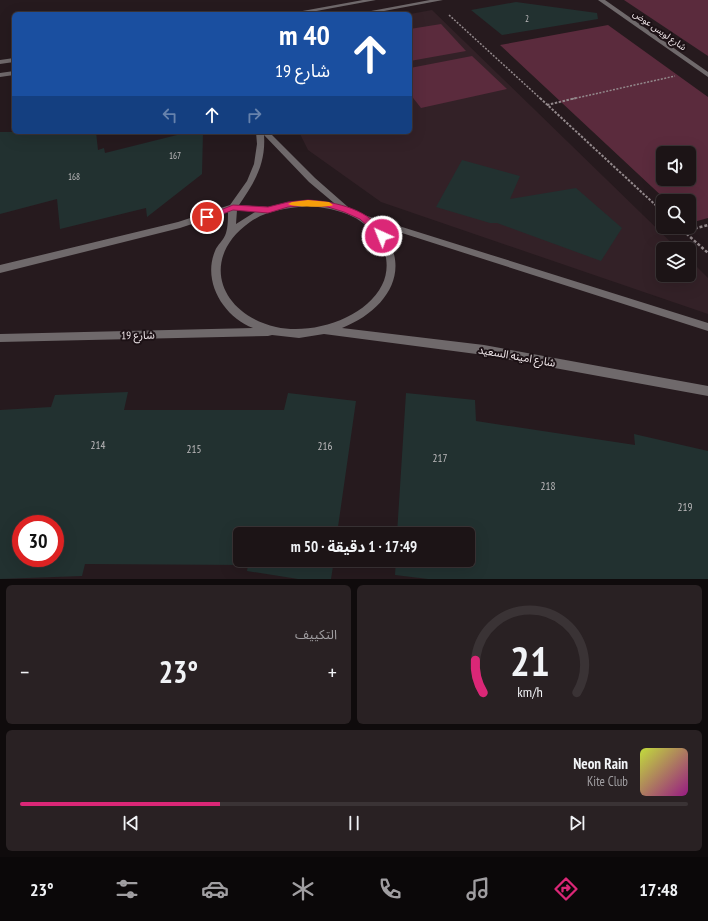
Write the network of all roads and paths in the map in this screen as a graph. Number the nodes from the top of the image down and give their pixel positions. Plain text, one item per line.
1 (373, 0) edge
2 (437, 0) edge
3 (601, 0) edge
4 (301, 12) edge
5 (369, 12) edge
6 (12, 60) edge
7 (0, 62) edge
8 (701, 70) junction
9 (12, 73) edge
10 (0, 75) edge
11 (708, 76) edge
12 (547, 105) junction
13 (260, 134) edge
14 (267, 134) edge
15 (656, 206) edge
16 (233, 207) junction
17 (268, 210) junction
18 (347, 210) junction
19 (362, 217) junction
20 (708, 225) edge
21 (696, 228) edge
22 (231, 233) junction
23 (686, 234) edge
24 (708, 253) edge
25 (0, 269) edge
26 (708, 327) edge
27 (324, 331) junction
28 (275, 332) junction
29 (0, 338) edge
30 (708, 391) edge

1 - 4 street
2 - 5 street
2 - 12 path
3 - 8 street, شارع لويس عوض
6 - 7 street
8 - 11 street, شارع لويس عوض
8 - 12 path
9 - 10 street
12 - 15 path
13 - 16 street
14 - 18 street
16 - 17 street
16 - 22 street
16 - 25 street
17 - 18 street
17 - 22 street
18 - 19 street
19 - 26 street
19 - 27 street
20 - 21 path
22 - 28 street
23 - 24 path
27 - 28 street
27 - 30 street, شارع امينه السعيد
28 - 29 street, شارع 19

